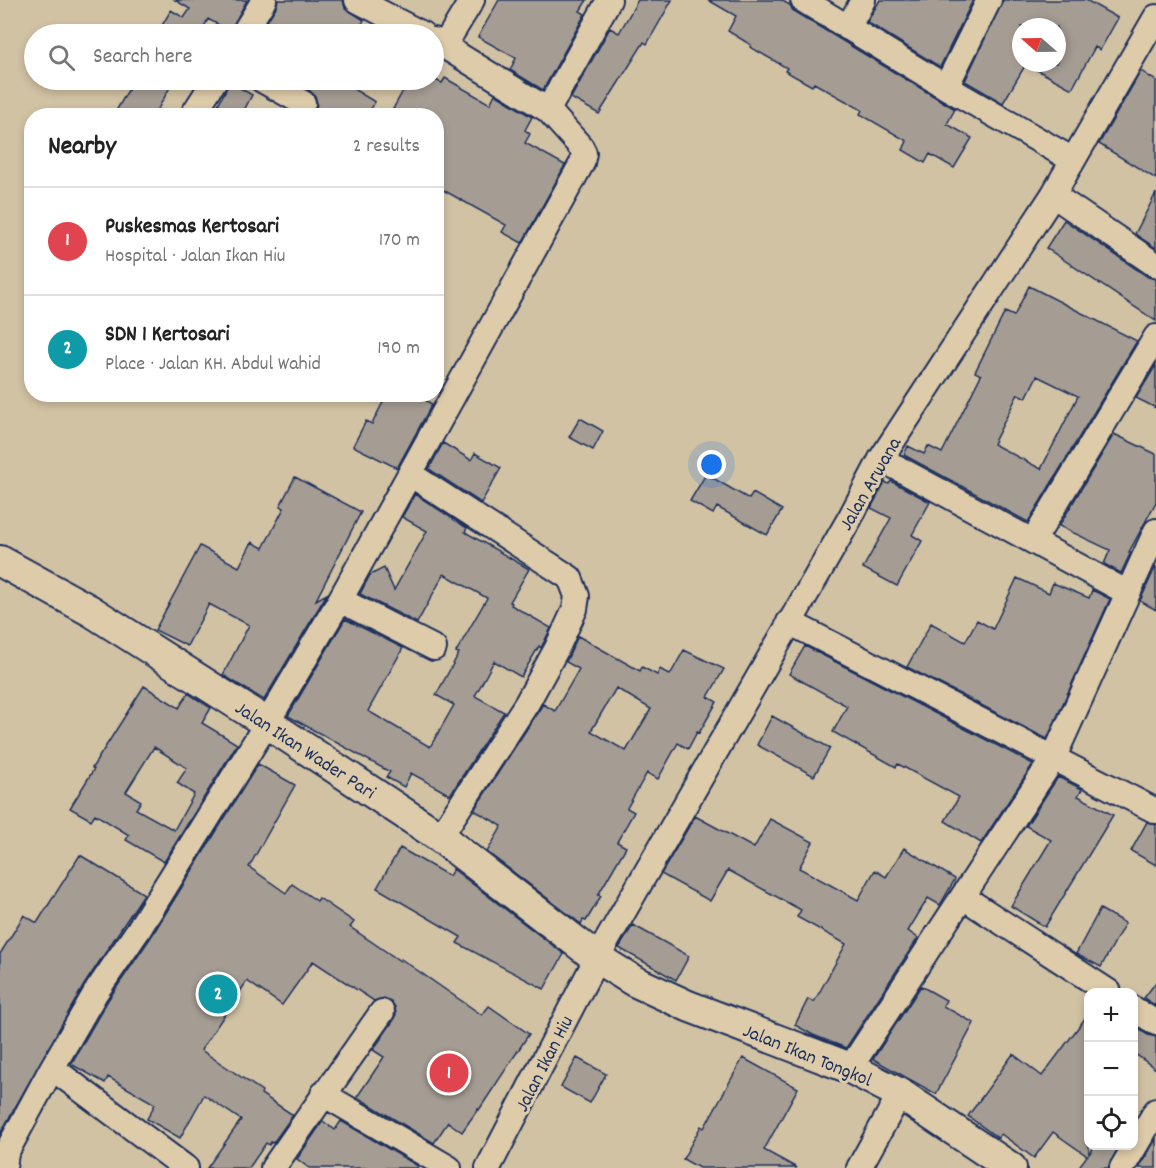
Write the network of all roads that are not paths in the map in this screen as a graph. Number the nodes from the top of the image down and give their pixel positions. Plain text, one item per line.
1 (264, 0) edge
2 (472, 0) edge
3 (609, 0) edge
4 (803, 0) edge
5 (863, 0) edge
6 (990, 0) edge
7 (373, 4) edge
8 (1156, 17) edge
9 (249, 24) edge
10 (406, 24) edge
11 (848, 28) junction
12 (444, 36) edge
13 (444, 46) edge
14 (946, 87) junction
15 (209, 90) edge
16 (280, 90) edge
17 (303, 103) dead end
18 (197, 108) edge
19 (548, 110) junction
20 (1073, 160) junction
21 (1053, 195) junction
22 (1156, 265) edge
23 (1156, 337) edge
24 (880, 459) junction
25 (410, 474) junction
26 (1156, 531) edge
27 (1033, 541) junction
28 (0, 561) edge
29 (1128, 593) junction
30 (340, 600) junction
31 (789, 622) junction
32 (434, 648) dead end
33 (267, 723) junction
34 (1053, 759) junction
35 (1156, 812) edge
36 (440, 837) junction
37 (963, 897) junction
38 (597, 958) junction
39 (1101, 988) edge
40 (382, 1012) dead end
41 (1138, 1012) edge
42 (1156, 1023) edge
43 (52, 1068) junction
44 (850, 1068) junction
45 (323, 1094) junction
46 (900, 1094) junction
47 (1156, 1111) edge
48 (4, 1168) edge
49 (186, 1168) edge
50 (273, 1168) edge
51 (449, 1168) edge
52 (488, 1168) edge
53 (859, 1168) edge
54 (1011, 1168) edge
55 (1122, 1168) edge

1 - 9 street
2 - 12 street
3 - 19 street
4 - 11 street
5 - 11 street
6 - 14 street
7 - 10 street
8 - 20 street, Jalan Arwana
11 - 14 street
13 - 19 street
14 - 20 street
15 - 18 street
16 - 17 street
19 - 25 street
20 - 21 street, Jalan Arwana
21 - 22 street
21 - 24 street, Jalan Arwana
23 - 27 street
24 - 27 street
24 - 31 street, Jalan Arwana
25 - 30 street
25 - 36 street
26 - 29 street
27 - 29 street
28 - 33 street, Jalan Ikan Wader Pari
29 - 34 street
30 - 32 street
30 - 33 street
31 - 34 street
31 - 38 street, Jalan Arwana
33 - 36 street, Jalan Ikan Wader Pari
33 - 43 street
34 - 35 street
34 - 37 street
36 - 38 street, Jalan Ikan Wader Pari
37 - 39 street
37 - 44 street
38 - 44 street, Jalan Ikan Tongkol
38 - 52 street, Jalan Ikan Hiu
40 - 45 street
41 - 42 street
43 - 48 street
43 - 49 street
44 - 46 street, Jalan Ikan Tongkol
45 - 50 street
45 - 51 street
46 - 53 street
46 - 54 street, Jalan Ikan Tongkol
47 - 55 street

